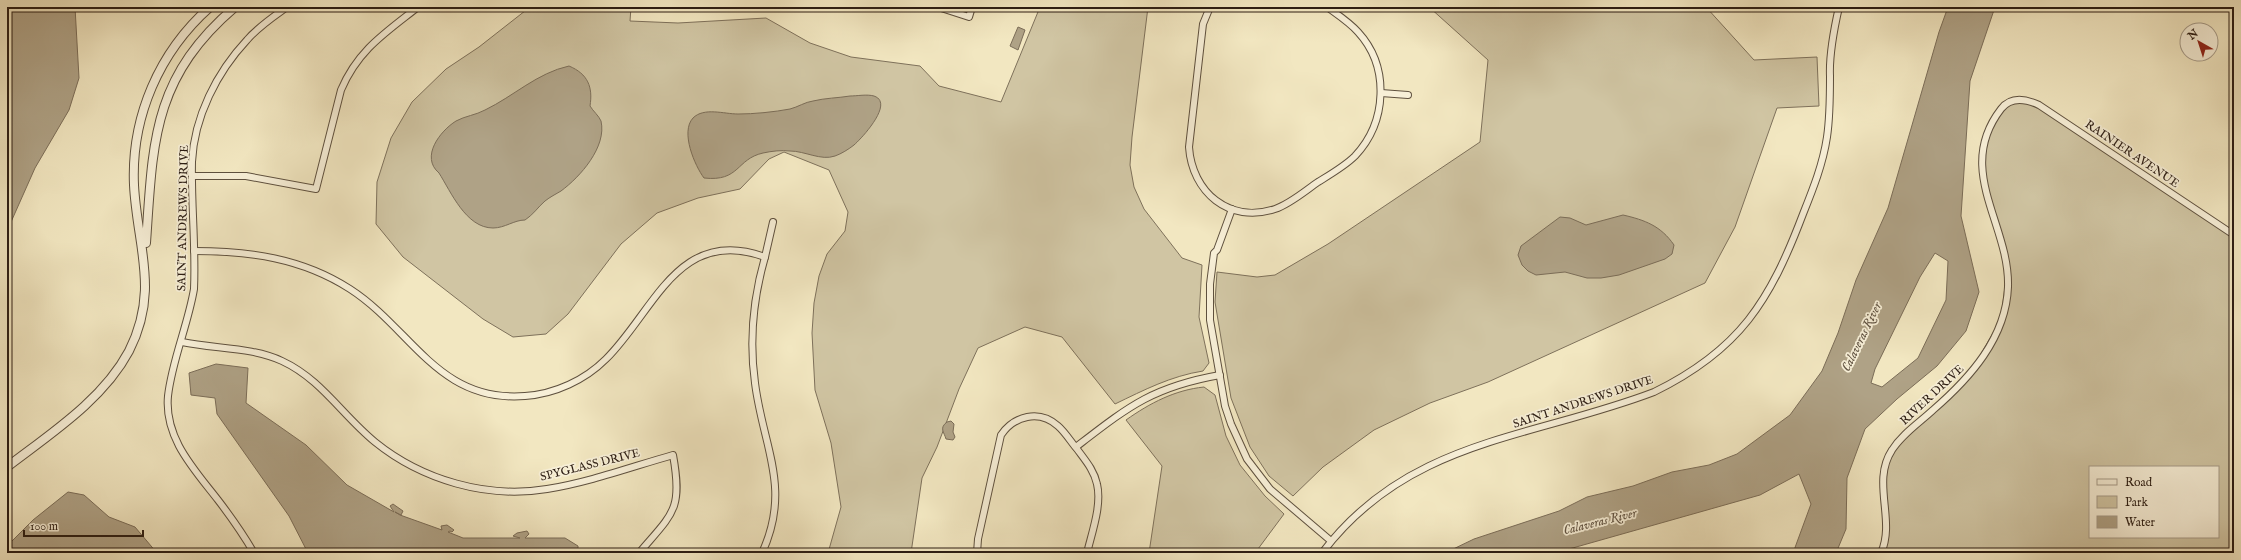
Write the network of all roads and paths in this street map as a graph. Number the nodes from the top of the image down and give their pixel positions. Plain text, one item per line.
1 (210, 7) edge
2 (235, 7) edge
3 (287, 7) edge
4 (418, 7) edge
5 (938, 7) edge
6 (972, 7) edge
7 (1210, 7) edge
8 (1328, 7) edge
9 (1839, 7) edge
10 (1381, 93) junction
11 (1408, 95) dead end
12 (2015, 100) joint
13 (192, 176) junction
14 (1232, 209) junction
15 (773, 222) dead end
16 (2234, 235) edge
17 (194, 251) junction
18 (764, 257) junction
19 (145, 258) junction
20 (182, 342) junction
21 (1220, 375) junction
22 (1076, 447) junction
23 (7, 467) edge
24 (1331, 541) junction
25 (254, 553) edge
26 (639, 553) edge
27 (762, 553) edge
28 (977, 553) edge
29 (1087, 553) edge
30 (1322, 553) edge
31 (1881, 553) edge

1 - 19 street
2 - 19 street
3 - 13 street, SAINT ANDREWS DRIVE
4 - 13 street
5 - 6 street
7 - 14 street
8 - 10 street
9 - 24 street, SAINT ANDREWS DRIVE
10 - 11 street
10 - 14 street
12 - 16 street, RAINIER AVENUE
12 - 31 street, RIVER DRIVE
13 - 17 street, SAINT ANDREWS DRIVE
14 - 21 street
15 - 18 street
17 - 18 street
17 - 20 street, SAINT ANDREWS DRIVE
18 - 27 street
19 - 23 street
20 - 25 street, SAINT ANDREWS DRIVE
20 - 26 street, SPYGLASS DRIVE
21 - 22 street
21 - 24 street
22 - 28 street
22 - 29 street
24 - 30 street, SAINT ANDREWS DRIVE

